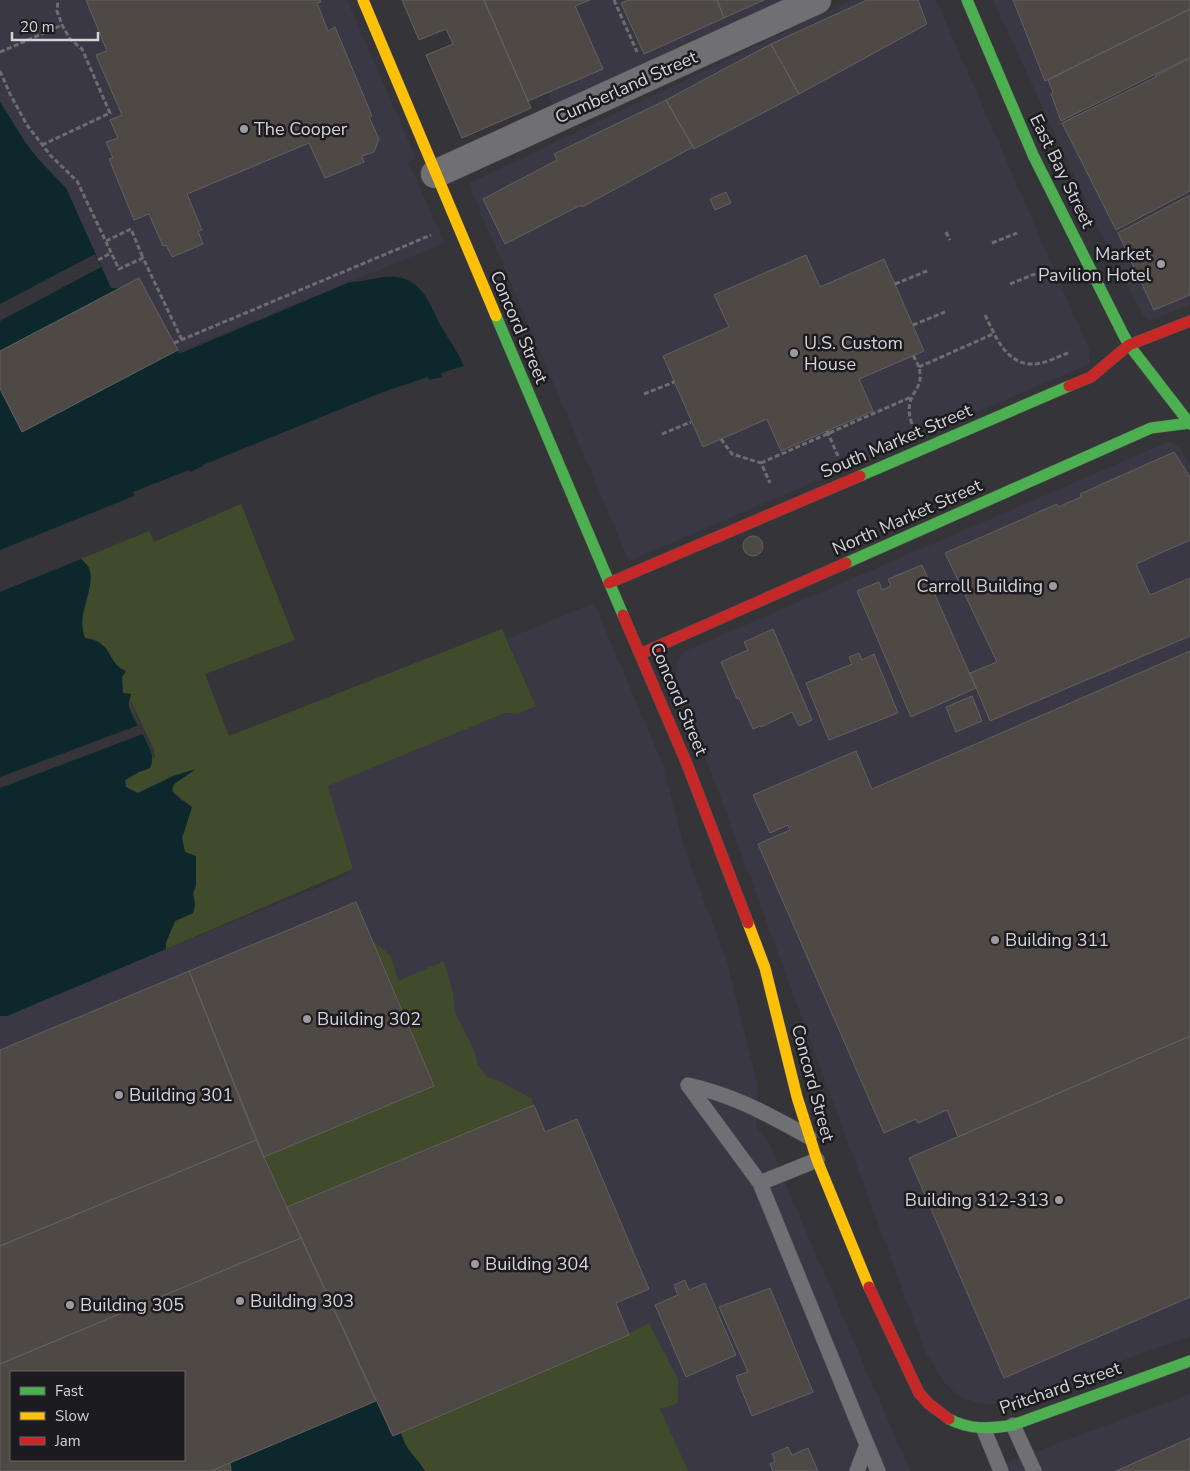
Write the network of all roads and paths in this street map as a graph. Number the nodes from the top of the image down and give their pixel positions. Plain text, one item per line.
1 (58, 0) edge
2 (363, 0) edge
3 (614, 0) edge
4 (817, 0) edge
5 (967, 0) edge
6 (62, 25) junction
7 (0, 52) edge
8 (640, 59) dead end
9 (0, 71) edge
10 (42, 145) junction
11 (435, 174) junction
12 (946, 232) dead end
13 (1018, 233) dead end
14 (434, 234) dead end
15 (950, 240) dead end
16 (106, 241) junction
17 (992, 243) dead end
18 (111, 253) junction
19 (144, 258) junction
20 (98, 260) dead end
21 (927, 271) dead end
22 (1035, 274) dead end
23 (895, 284) dead end
24 (1010, 284) dead end
25 (945, 312) dead end
26 (985, 315) dead end
27 (1190, 321) edge
28 (913, 326) dead end
29 (994, 334) junction
30 (182, 340) junction
31 (174, 343) dead end
32 (1129, 345) junction
33 (1068, 352) dead end
34 (913, 355) dead end
35 (919, 368) junction
36 (674, 382) dead end
37 (644, 394) dead end
38 (911, 397) junction
39 (692, 422) dead end
40 (1190, 424) edge
41 (913, 426) dead end
42 (828, 432) junction
43 (662, 434) dead end
44 (721, 439) dead end
45 (761, 463) junction
46 (842, 463) dead end
47 (772, 488) dead end
48 (609, 583) junction
49 (640, 654) junction
50 (809, 1137) junction
51 (817, 1160) junction
52 (760, 1183) junction
53 (1190, 1361) edge
54 (942, 1416) joint
55 (1013, 1425) junction
56 (984, 1430) junction
57 (867, 1445) junction
58 (857, 1471) edge
59 (878, 1471) edge
60 (1001, 1471) edge
61 (1034, 1471) edge

1 - 6 path
2 - 11 street, Concord Street
3 - 8 path
4 - 11 street, Cumberland Street
5 - 32 street, East Bay Street
6 - 7 path
6 - 10 path
9 - 10 path
10 - 16 path
11 - 48 street, Concord Street
12 - 15 path
13 - 17 path
14 - 30 path
16 - 18 path
16 - 19 path
18 - 19 path
18 - 20 path
19 - 30 path
21 - 23 path
22 - 24 path
25 - 28 path
26 - 29 path
27 - 32 street, South Market Street
29 - 33 path
29 - 35 path
30 - 31 path
32 - 40 street, East Bay Street
32 - 48 street, South Market Street
34 - 35 path
35 - 38 path
36 - 37 path
38 - 41 path
38 - 42 path
39 - 43 path
40 - 49 street, North Market Street
42 - 45 path
42 - 46 path
44 - 45 path
45 - 47 path
48 - 49 street, Concord Street
49 - 50 street, Concord Street
50 - 51 street, Concord Street
50 - 52 lane
51 - 52 lane
51 - 54 street, Concord Street
52 - 57 lane
53 - 55 street, Pritchard Street
54 - 56 street, Pritchard Street
55 - 56 street, Pritchard Street
55 - 61 lane
56 - 60 lane
57 - 58 lane
57 - 59 lane

